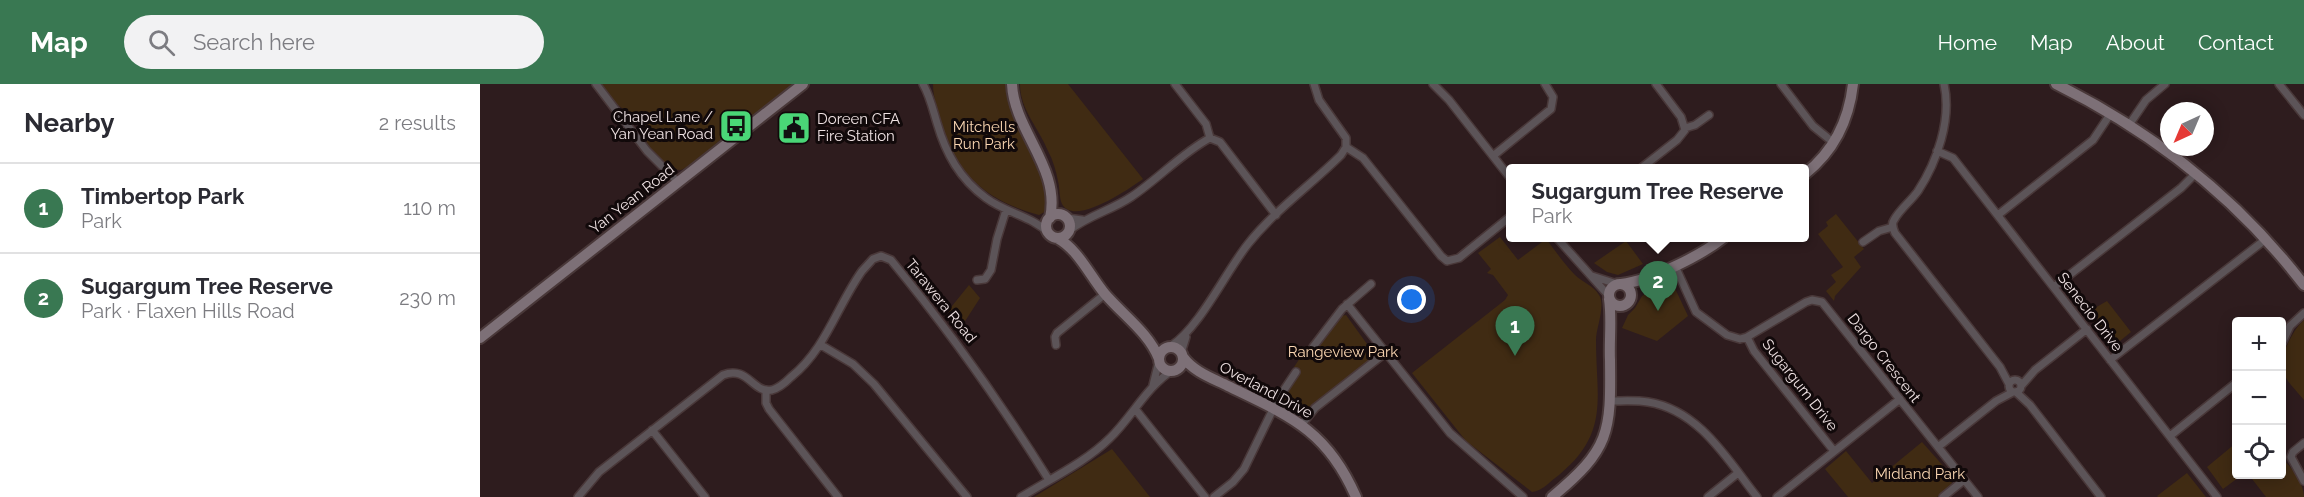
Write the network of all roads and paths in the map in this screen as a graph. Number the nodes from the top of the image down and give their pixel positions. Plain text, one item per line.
1 (596, 84) edge
2 (803, 84) edge
3 (923, 84) edge
4 (1012, 84) edge
5 (1175, 84) edge
6 (1433, 84) edge
7 (1545, 84) edge
8 (1656, 84) edge
9 (1781, 84) edge
10 (1852, 84) edge
11 (2056, 84) edge
12 (2165, 84) edge
13 (2280, 84) edge
14 (1946, 86) edge
15 (1316, 87) edge
16 (2110, 113) junction
17 (1709, 115) dead end
18 (2304, 115) edge
19 (2129, 125) junction
20 (1685, 128) junction
21 (1210, 138) junction
22 (1834, 143) junction
23 (1346, 147) junction
24 (1937, 152) junction
25 (1493, 156) junction
26 (1645, 164) edge
27 (1809, 171) edge
28 (1506, 173) edge
29 (2196, 173) junction
30 (678, 182) junction
31 (1052, 201) junction
32 (1006, 210) junction
33 (1276, 215) junction
34 (1998, 215) junction
35 (1065, 217) junction
36 (1049, 218) junction
37 (1031, 220) junction
38 (1082, 220) junction
39 (1506, 220) edge
40 (1893, 227) junction
41 (1069, 231) junction
42 (1053, 236) junction
43 (2266, 239) junction
44 (1561, 242) edge
45 (1716, 242) edge
46 (1863, 242) dead end
47 (1075, 253) junction
48 (1674, 266) junction
49 (1592, 276) junction
50 (1643, 278) junction
51 (977, 280) dead end
52 (1371, 284) dead end
53 (1619, 284) junction
54 (2304, 285) edge
55 (2054, 287) junction
56 (1105, 294) junction
57 (1631, 294) junction
58 (1609, 298) junction
59 (1347, 304) junction
60 (1622, 306) junction
61 (2304, 313) edge
62 (1609, 328) junction
63 (2087, 329) junction
64 (1186, 334) junction
65 (2286, 336) edge
66 (1747, 337) junction
67 (480, 338) edge
68 (1148, 339) junction
69 (821, 345) junction
70 (1056, 345) dead end
71 (1169, 347) junction
72 (1313, 347) dead end
73 (1385, 353) junction
74 (1182, 355) junction
75 (1159, 360) junction
76 (2110, 360) junction
77 (1174, 370) junction
78 (1198, 372) junction
79 (1296, 372) dead end
80 (1153, 385) junction
81 (2015, 386) junction
82 (2232, 386) edge
83 (766, 390) junction
84 (1900, 399) junction
85 (1611, 401) junction
86 (1273, 408) junction
87 (1136, 410) junction
88 (1302, 424) junction
89 (652, 430) junction
90 (2170, 435) junction
91 (2304, 443) edge
92 (1938, 447) junction
93 (1834, 451) junction
94 (1738, 473) junction
95 (1049, 480) junction
96 (1964, 480) junction
97 (2304, 481) edge
98 (578, 497) edge
99 (705, 497) edge
100 (838, 497) edge
101 (967, 497) edge
102 (1021, 497) edge
103 (1205, 497) edge
104 (1214, 497) edge
105 (1356, 497) edge
106 (1523, 497) edge
107 (1552, 497) edge
108 (1708, 497) edge
109 (1757, 497) edge
110 (1777, 497) edge
111 (1943, 497) edge
112 (1978, 497) edge
113 (2101, 497) edge
114 (2217, 497) edge

1 - 30 street
2 - 30 street, Yan Yean Road
3 - 32 street
4 - 31 street
5 - 21 street
6 - 25 street
7 - 25 street
8 - 20 street
9 - 22 street
10 - 22 street
11 - 16 street
12 - 19 street
13 - 18 street
14 - 24 street
15 - 23 street
16 - 19 street
16 - 34 street
17 - 20 street
19 - 29 street
20 - 26 street
21 - 33 street
21 - 38 street
22 - 27 street
23 - 33 street
23 - 39 street
24 - 34 street, Senecio Drive
24 - 40 street
25 - 28 street
29 - 43 street
29 - 55 street
30 - 67 street, Yan Yean Road
31 - 35 street
31 - 36 street
32 - 37 street
32 - 51 street
33 - 64 street
34 - 55 street, Senecio Drive
35 - 36 street
35 - 38 street
35 - 41 street
36 - 37 street
36 - 42 street
37 - 42 street
38 - 41 street
40 - 46 street
40 - 81 street
41 - 42 street
41 - 47 street
42 - 47 street
43 - 54 street
43 - 76 street
44 - 49 street
45 - 48 street
47 - 56 street
48 - 50 street
48 - 66 street, Sugargum Drive
49 - 53 street
49 - 58 street
50 - 53 street
50 - 57 street
52 - 59 street
53 - 57 street
53 - 58 street
55 - 63 street, Senecio Drive
56 - 68 street
56 - 70 street
57 - 60 street
58 - 60 street
58 - 62 street
59 - 72 street
59 - 73 street
60 - 62 street
61 - 65 street
62 - 85 street
63 - 76 street, Senecio Drive
63 - 81 street
64 - 71 street
64 - 74 street
66 - 84 street, Dargo Crescent
66 - 93 street, Sugargum Drive
68 - 71 street
68 - 75 street
69 - 83 street, Tarawera Road
69 - 95 street, Tarawera Road
69 - 101 street
71 - 74 street
71 - 75 street
73 - 88 street
73 - 106 street
74 - 77 street
74 - 78 street, Overland Drive
75 - 77 street
75 - 80 street
76 - 90 street, Senecio Drive
77 - 78 street, Overland Drive
77 - 80 street
78 - 86 street, Overland Drive
79 - 86 street
80 - 87 street
81 - 92 street
81 - 113 street
82 - 90 street
83 - 89 street
83 - 100 street
84 - 92 street, Dargo Crescent
84 - 93 street
85 - 94 street
85 - 107 street
86 - 88 street, Overland Drive
86 - 104 street
87 - 95 street
87 - 103 street
88 - 105 street, Overland Drive
89 - 98 street
89 - 99 street
90 - 114 street, Senecio Drive
91 - 97 street
92 - 96 street, Dargo Crescent
93 - 110 street
94 - 108 street
94 - 109 street
95 - 102 street
96 - 111 street
96 - 112 street, Dargo Crescent

